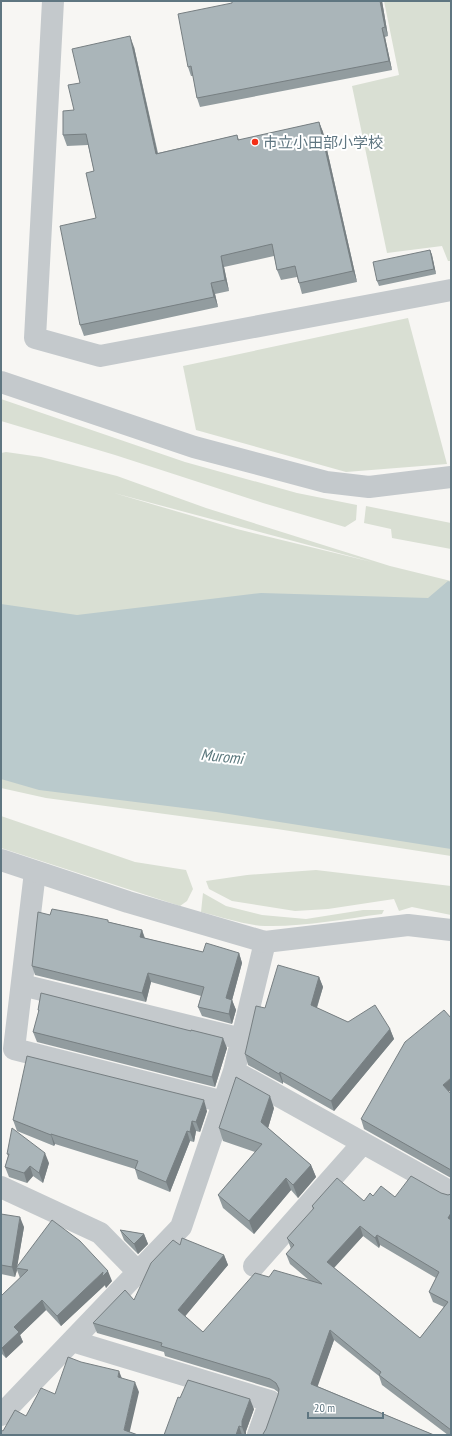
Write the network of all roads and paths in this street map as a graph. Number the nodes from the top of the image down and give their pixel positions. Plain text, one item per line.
1 (53, 1) edge
2 (451, 290) edge
3 (1, 382) edge
4 (451, 477) edge
5 (1, 860) edge
6 (35, 872) junction
7 (451, 930) edge
8 (265, 942) junction
9 (22, 985) junction
10 (242, 1039) junction
11 (7, 1048) edge
12 (234, 1071) junction
13 (224, 1102) junction
14 (363, 1143) junction
15 (1, 1187) edge
16 (451, 1192) edge
17 (254, 1266) dead end
18 (138, 1272) junction
19 (72, 1341) junction
20 (1, 1415) edge
21 (258, 1435) edge

1 - 2 street
3 - 4 street
5 - 6 street
6 - 8 street
6 - 9 street
7 - 8 street
8 - 10 street
9 - 10 street
9 - 11 street
10 - 12 street
11 - 13 street
12 - 13 street
12 - 14 street
13 - 18 street
14 - 16 street
14 - 17 street
15 - 18 street
18 - 19 street
19 - 20 street
19 - 21 street

